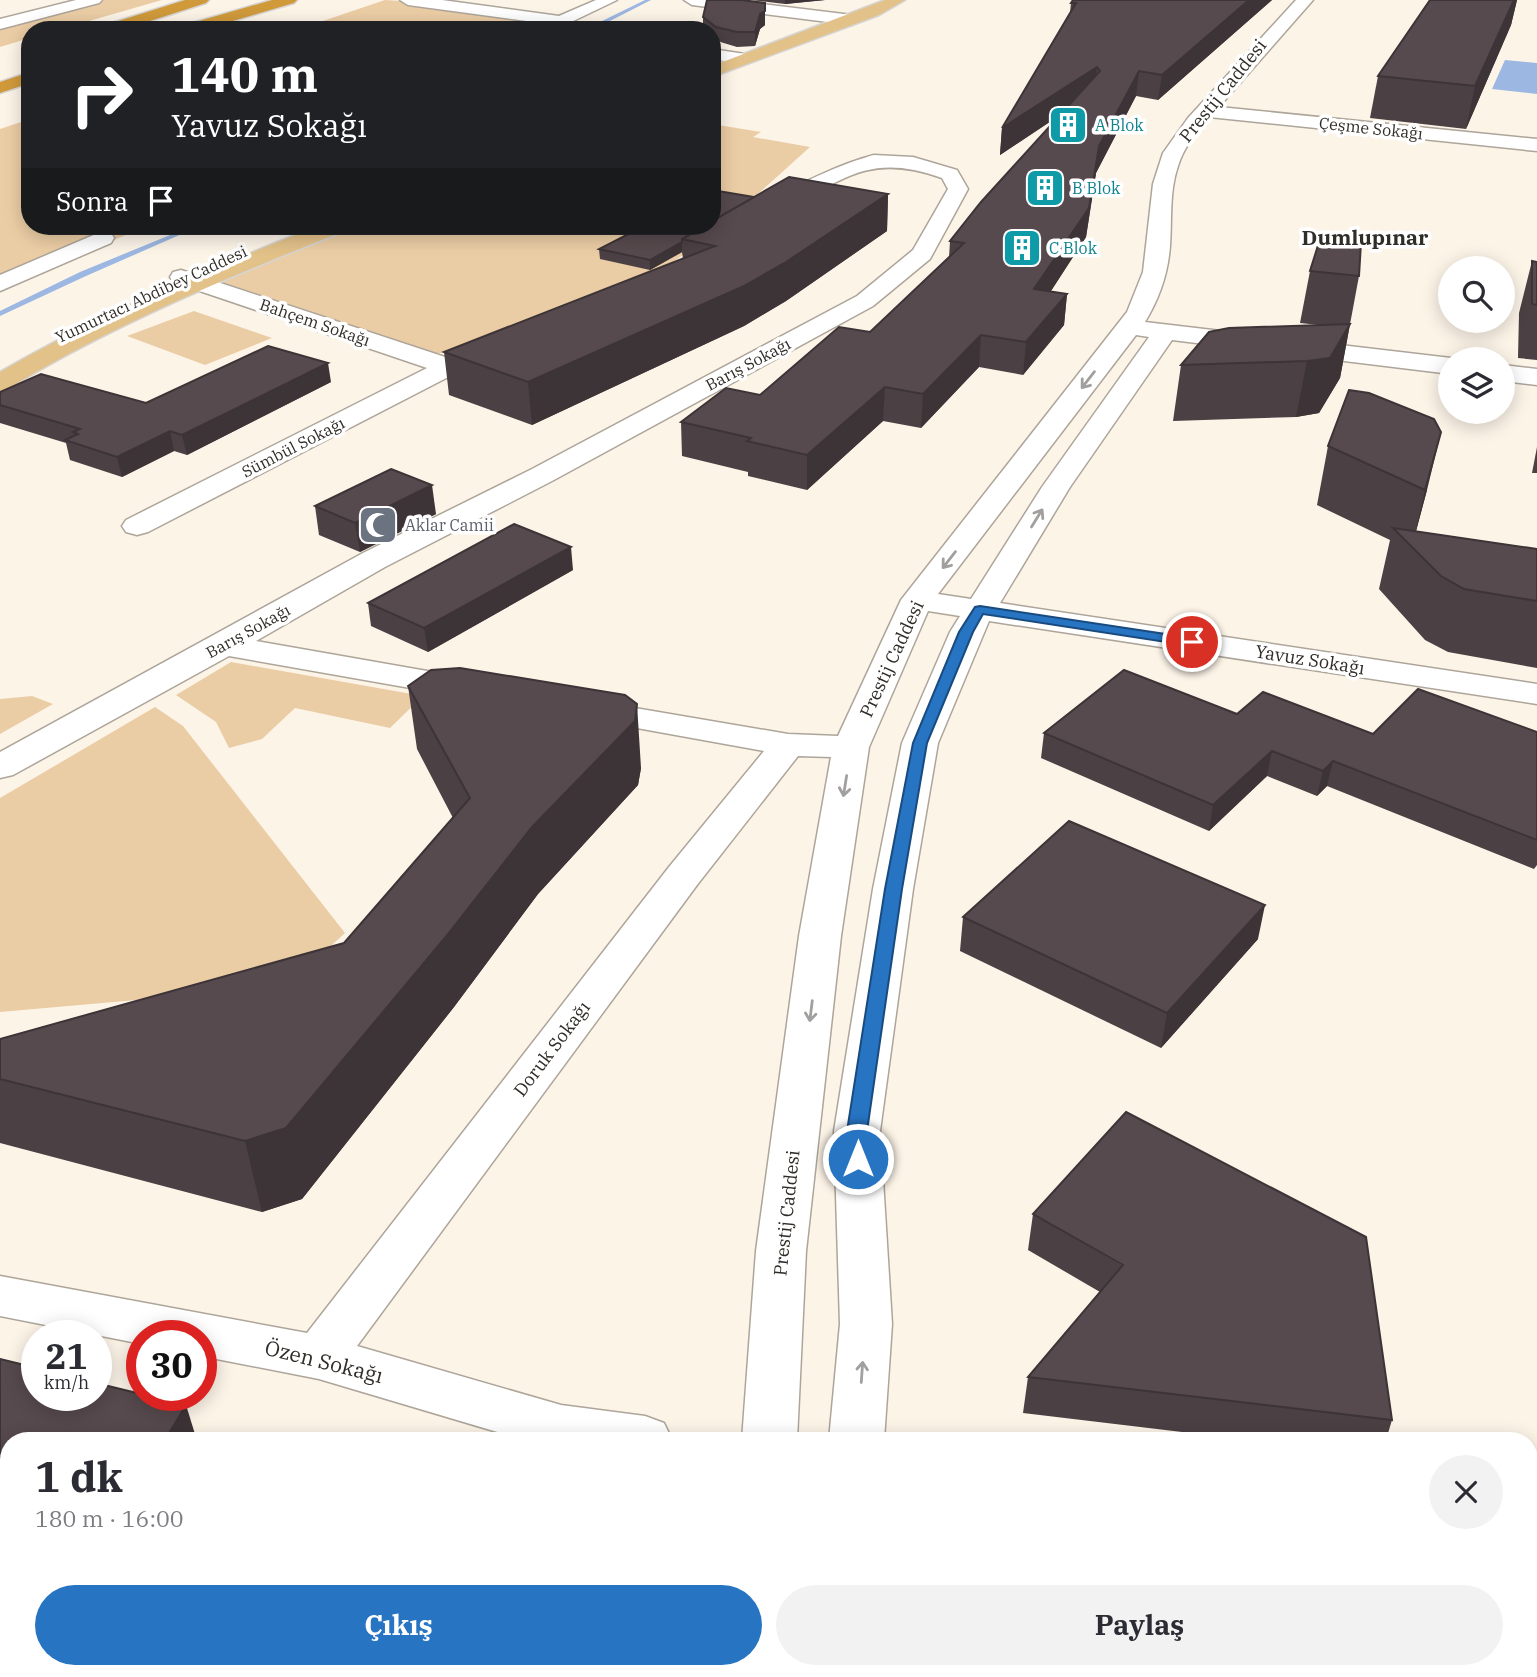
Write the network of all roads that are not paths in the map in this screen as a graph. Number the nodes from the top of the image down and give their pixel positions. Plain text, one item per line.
1 (93, 0) edge
2 (201, 0) edge
3 (253, 0) edge
4 (289, 0) edge
5 (408, 0) edge
6 (503, 0) edge
7 (693, 0) edge
8 (897, 0) edge
9 (1305, 0) edge
10 (606, 1) edge
11 (584, 6) edge
12 (36, 15) junction
13 (0, 17) edge
14 (852, 20) junction
15 (134, 21) edge
16 (187, 21) edge
17 (216, 21) edge
18 (532, 21) edge
19 (562, 21) edge
20 (0, 24) edge
21 (721, 55) edge
22 (745, 59) junction
23 (721, 68) edge
24 (21, 74) edge
25 (0, 80) edge
26 (21, 80) edge
27 (0, 87) edge
28 (1205, 111) junction
29 (1537, 145) edge
30 (762, 218) edge
31 (284, 235) edge
32 (311, 235) edge
33 (103, 238) dead end
34 (189, 279) junction
35 (0, 284) edge
36 (1148, 330) junction
37 (512, 343) edge
38 (1438, 364) edge
39 (0, 366) edge
40 (449, 367) junction
41 (1515, 374) edge
42 (1537, 377) edge
43 (0, 383) edge
44 (137, 526) dead end
45 (917, 600) junction
46 (980, 610) junction
47 (224, 645) junction
48 (499, 694) edge
49 (1537, 694) edge
50 (554, 704) edge
51 (788, 745) junction
52 (851, 747) junction
53 (0, 766) edge
54 (0, 1296) edge
55 (319, 1357) junction
56 (589, 1432) edge
57 (771, 1432) edge
58 (858, 1432) edge

1 - 12 street
2 - 15 highway
3 - 16 highway
4 - 17 highway
5 - 18 street
6 - 11 street
7 - 14 street
8 - 14 main road
9 - 28 street, Prestij Caddesi
10 - 11 street
11 - 19 street
12 - 13 street
12 - 20 street
14 - 22 main road
21 - 22 street
22 - 23 main road
24 - 25 highway
26 - 27 highway
28 - 29 street, Çeşme Sokağı
28 - 36 street, Prestij Caddesi
30 - 47 street, Barış Sokağı
31 - 34 main road, Yumurtacı Abdibey Caddesi
32 - 34 main road
33 - 35 street
34 - 39 main road, Yumurtacı Abdibey Caddesi
34 - 40 street, Bahçem Sokağı
34 - 43 main road
36 - 38 street
36 -> 45 street, Prestij Caddesi
46 -> 36 street, Prestij Caddesi
37 - 40 street
40 - 44 street, Sümbül Sokağı
41 - 42 street
45 - 46 street, Yavuz Sokağı
45 - 52 street, Prestij Caddesi
46 - 49 street, Yavuz Sokağı
58 -> 46 street, Prestij Caddesi
47 - 48 street
47 - 53 street, Barış Sokağı
50 - 51 street
51 - 52 street
51 - 55 street, Doruk Sokağı
52 -> 57 street, Prestij Caddesi
54 - 55 street, Özen Sokağı
55 - 56 street, Özen Sokağı

